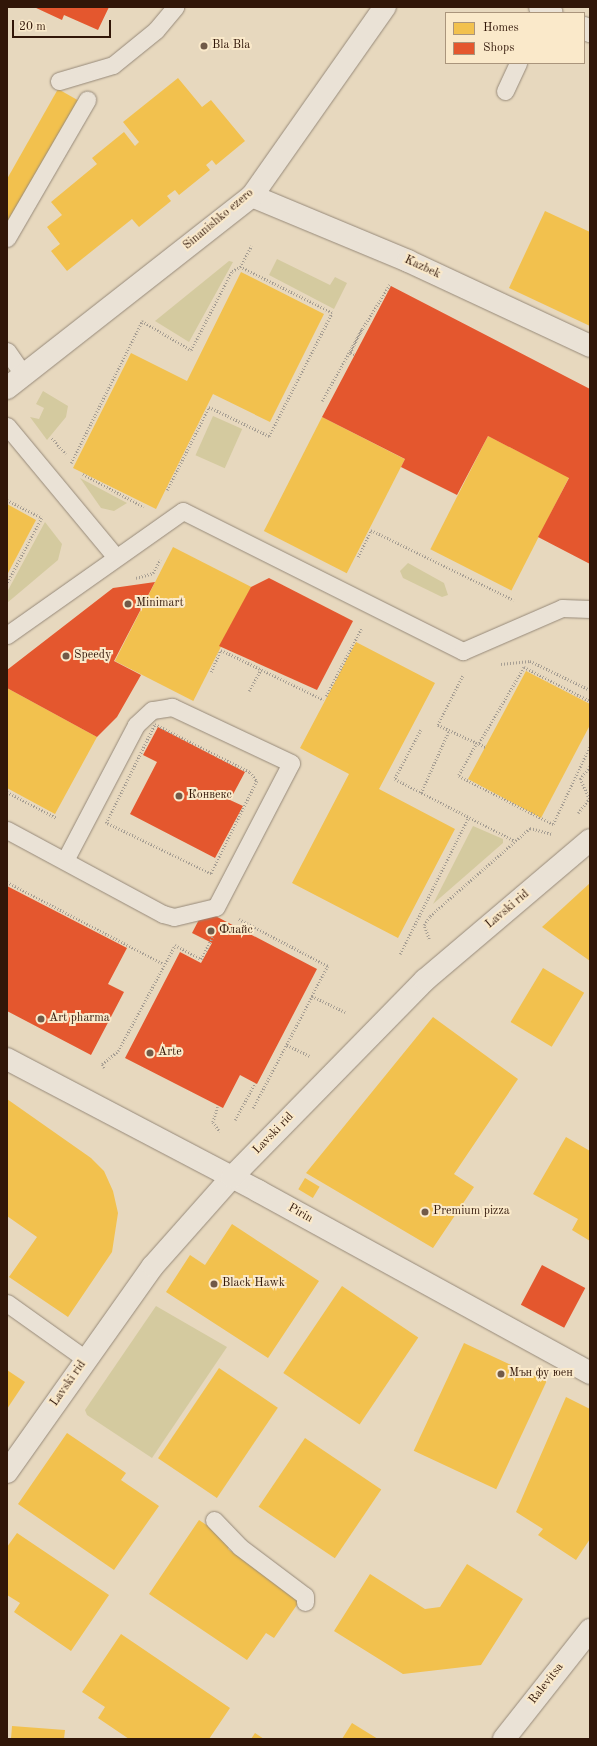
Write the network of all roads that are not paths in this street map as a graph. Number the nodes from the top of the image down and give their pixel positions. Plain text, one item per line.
1 (175, 7) edge
2 (385, 7) edge
3 (518, 64) edge
4 (59, 81) dead end
5 (505, 90) dead end
6 (87, 100) dead end
7 (252, 196) junction
8 (7, 238) edge
9 (590, 346) edge
10 (7, 351) edge
11 (15, 382) edge
12 (7, 426) edge
13 (115, 556) junction
14 (590, 609) edge
15 (7, 635) edge
16 (7, 830) edge
17 (590, 840) edge
18 (65, 860) junction
19 (7, 1059) edge
20 (232, 1177) junction
21 (7, 1303) edge
22 (87, 1360) junction
23 (590, 1373) edge
24 (7, 1472) edge
25 (214, 1520) dead end
26 (305, 1602) dead end
27 (590, 1630) edge
28 (504, 1739) edge

1 - 4 lane
2 - 7 street, Sinanishko ezero
3 - 5 lane
6 - 8 lane
7 - 9 street, Kazbek
7 - 11 street, Sinanishko ezero
10 - 11 lane
12 - 13 lane
13 - 14 lane
13 - 15 lane
16 - 18 lane
17 - 20 street, Lavski rid
18 - 18 lane
19 - 20 street, Pirin
20 - 22 street, Lavski rid
20 - 23 street, Pirin
21 - 22 lane
22 - 24 street, Lavski rid
25 - 26 lane
27 - 28 street, Ralevitsa

